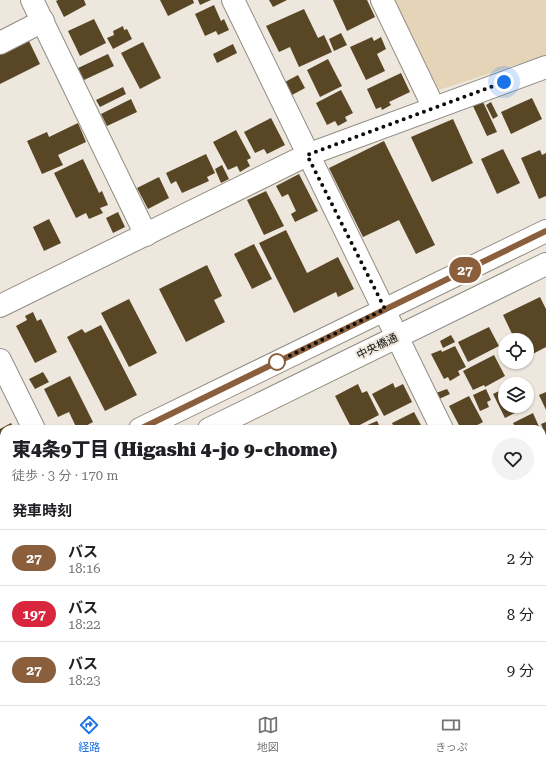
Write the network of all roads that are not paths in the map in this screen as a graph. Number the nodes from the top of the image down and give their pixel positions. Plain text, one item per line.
1 (32, 0) edge
2 (233, 0) edge
3 (382, 0) edge
4 (43, 22) junction
5 (0, 43) edge
6 (546, 67) edge
7 (434, 108) junction
8 (307, 155) junction
9 (546, 231) edge
10 (146, 235) junction
11 (546, 264) edge
12 (0, 306) edge
13 (385, 309) junction
14 (398, 336) junction
15 (0, 360) edge
16 (32, 425) edge
17 (148, 425) edge
18 (217, 425) edge
19 (440, 425) edge

1 - 4 street
2 - 8 street
3 - 7 street
4 - 5 street
4 - 10 street
6 - 7 street
7 - 8 street
8 - 10 street
8 - 13 street
9 - 13 street
10 - 12 street
11 - 14 street, 中央橋通
13 - 14 street
13 - 17 street
14 - 18 street, 中央橋通
14 - 19 street
15 - 16 street

